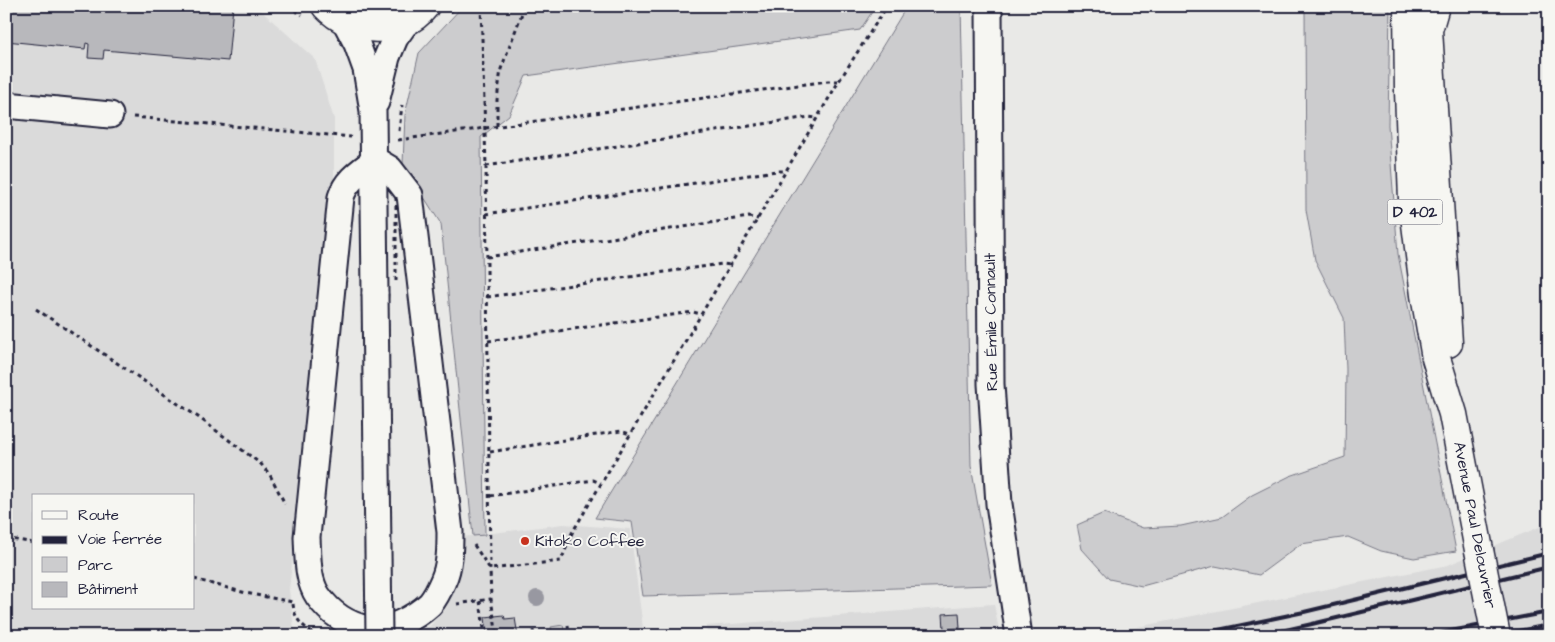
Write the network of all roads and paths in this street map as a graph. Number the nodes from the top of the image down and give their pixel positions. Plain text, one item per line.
1 (288, 6) edge
2 (458, 6) edge
3 (481, 6) edge
4 (887, 6) edge
5 (989, 6) edge
6 (1408, 6) edge
7 (524, 8) dead end
8 (426, 14) edge
9 (1430, 14) edge
10 (325, 15) edge
11 (839, 81) junction
12 (402, 104) dead end
13 (6, 105) edge
14 (373, 111) junction
15 (110, 115) joint
16 (817, 118) junction
17 (497, 126) junction
18 (352, 128) dead end
19 (485, 129) junction
20 (353, 137) junction
21 (398, 140) junction
22 (375, 160) junction
23 (486, 166) junction
24 (786, 171) junction
25 (396, 176) junction
26 (353, 177) junction
27 (486, 214) junction
28 (758, 219) junction
29 (487, 257) junction
30 (730, 266) junction
31 (488, 297) junction
32 (36, 309) dead end
33 (701, 314) junction
34 (488, 341) junction
35 (1453, 414) junction
36 (630, 434) junction
37 (490, 452) junction
38 (601, 483) junction
39 (490, 496) junction
40 (286, 506) dead end
41 (6, 538) edge
42 (32, 543) edge
43 (474, 545) dead end
44 (490, 569) junction
45 (195, 579) edge
46 (491, 599) junction
47 (480, 601) junction
48 (448, 603) dead end
49 (568, 625) dead end
50 (416, 627) edge
51 (533, 630) dead end
52 (316, 636) edge
53 (379, 636) edge
54 (485, 636) edge
55 (496, 636) edge
56 (534, 636) edge
57 (569, 636) edge
58 (1019, 636) edge
59 (1496, 636) edge

1 - 10 path
2 - 8 path
3 - 19 path
4 - 11 path
5 - 58 street, Rue Émile Connault
6 - 35 main road, Avenue Paul Delouvrier / D 402
7 - 17 path
8 - 10 main road
8 - 14 street
9 - 35 main road, Avenue Paul Delouvrier / D 402
10 - 14 street
11 - 16 path
11 - 17 path
12 - 21 path
13 - 15 street
14 - 22 street
15 - 20 path
16 - 23 path
16 - 24 path
17 - 19 path
18 - 20 path
19 - 21 path
19 - 23 path
20 - 26 path
21 - 25 path
22 - 25 street
22 - 26 street
22 - 53 street, bridge
23 - 27 path
24 - 27 path
24 - 28 path
25 - 50 street
26 - 50 street
27 - 29 path
28 - 29 path
28 - 30 path
29 - 31 path
30 - 31 path
30 - 33 path
31 - 34 path
32 - 40 path
33 - 34 path
33 - 36 path
34 - 37 path
35 - 59 main road, Avenue Paul Delouvrier / D 402, bridge
36 - 37 path
36 - 38 path
37 - 39 path
38 - 39 path
38 - 44 path
39 - 44 path
41 - 42 path
43 - 44 path
44 - 46 path
45 - 52 path
46 - 47 path
46 - 55 path
47 - 48 path
47 - 54 path
49 - 57 path
51 - 56 path

